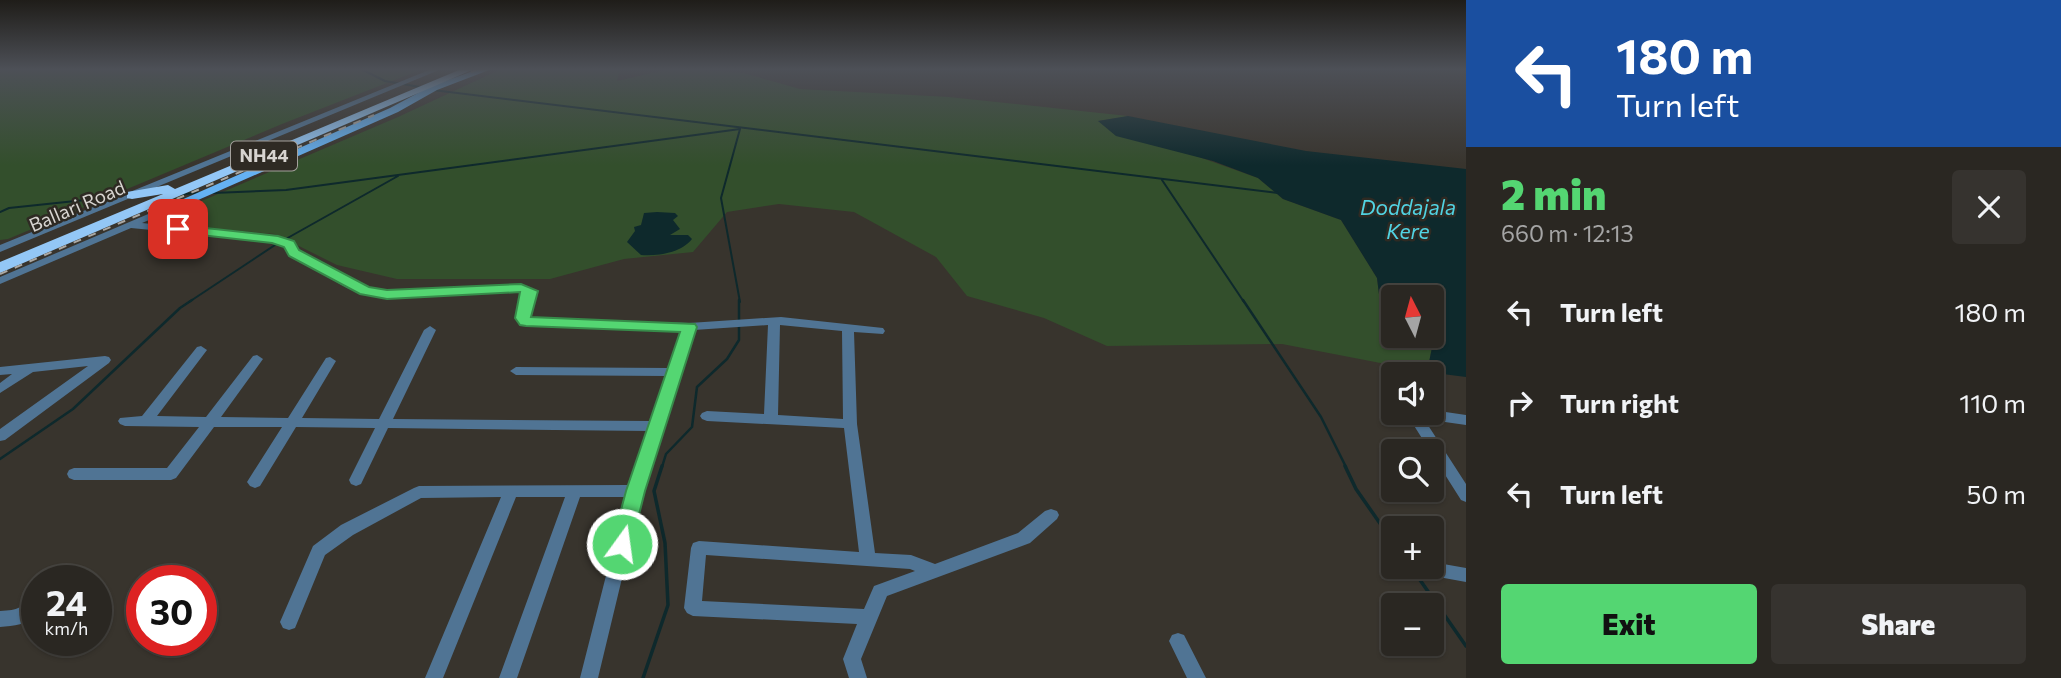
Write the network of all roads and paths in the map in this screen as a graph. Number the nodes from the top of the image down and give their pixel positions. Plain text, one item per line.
1 (358, 102) edge
2 (383, 102) edge
3 (387, 102) edge
4 (408, 102) edge
5 (346, 118) junction
6 (130, 196) junction
7 (162, 198) junction
8 (130, 225) junction
9 (88, 226) junction
10 (0, 249) edge
11 (0, 259) edge
12 (0, 268) edge
13 (0, 281) edge
14 (774, 321) junction
15 (689, 327) junction
16 (848, 327) junction
17 (430, 330) dead end
18 (879, 331) dead end
19 (201, 350) dead end
20 (257, 359) dead end
21 (331, 362) dead end
22 (29, 368) junction
23 (0, 371) edge
24 (516, 371) dead end
25 (674, 372) junction
26 (0, 389) edge
27 (707, 416) dead end
28 (1444, 417) edge
29 (771, 418) junction
30 (1466, 420) edge
31 (125, 421) dead end
32 (145, 422) junction
33 (210, 422) junction
34 (292, 423) junction
35 (385, 424) junction
36 (850, 424) junction
37 (1422, 425) edge
38 (657, 426) junction
39 (0, 436) edge
40 (74, 474) dead end
41 (356, 480) dead end
42 (255, 482) dead end
43 (512, 491) junction
44 (575, 491) junction
45 (635, 491) junction
46 (1466, 496) edge
47 (1051, 515) dead end
48 (868, 559) junction
49 (935, 571) junction
50 (1444, 572) edge
51 (1466, 575) edge
52 (21, 617) edge
53 (870, 617) junction
54 (0, 619) edge
55 (289, 622) dead end
56 (1178, 642) dead end
57 (434, 678) edge
58 (508, 678) edge
59 (589, 678) edge
60 (858, 678) edge
61 (1197, 678) edge

1 - 6 street
2 - 5 highway, NH44
3 - 5 highway, NH44
4 - 7 main road
5 - 7 highway, NH44
6 - 7 highway
6 - 10 street
7 - 8 street
7 - 9 highway, NH44
8 - 13 street
8 - 15 street
9 - 11 highway, Ballari Road / NH44
9 - 12 highway, Ballari Road / NH44
14 - 15 street
14 - 16 street
14 - 29 street
15 - 25 street
16 - 18 street
16 - 36 street
17 - 35 street
19 - 32 street
20 - 33 street
21 - 34 street
22 - 23 street
22 - 26 street
22 - 39 street
24 - 25 street
25 - 38 street
27 - 29 street
28 - 30 street
29 - 36 street
31 - 32 street
32 - 33 street
33 - 34 street
33 - 40 street
34 - 35 street
34 - 42 street
35 - 38 street
35 - 41 street
36 - 48 street
37 - 46 street
38 - 45 street
43 - 44 street
43 - 55 street
43 - 57 street
44 - 45 street
44 - 58 street
45 - 59 street
47 - 49 street
48 - 49 street
48 - 53 street
49 - 53 street
50 - 51 street
52 - 54 street
53 - 60 street
56 - 61 street

